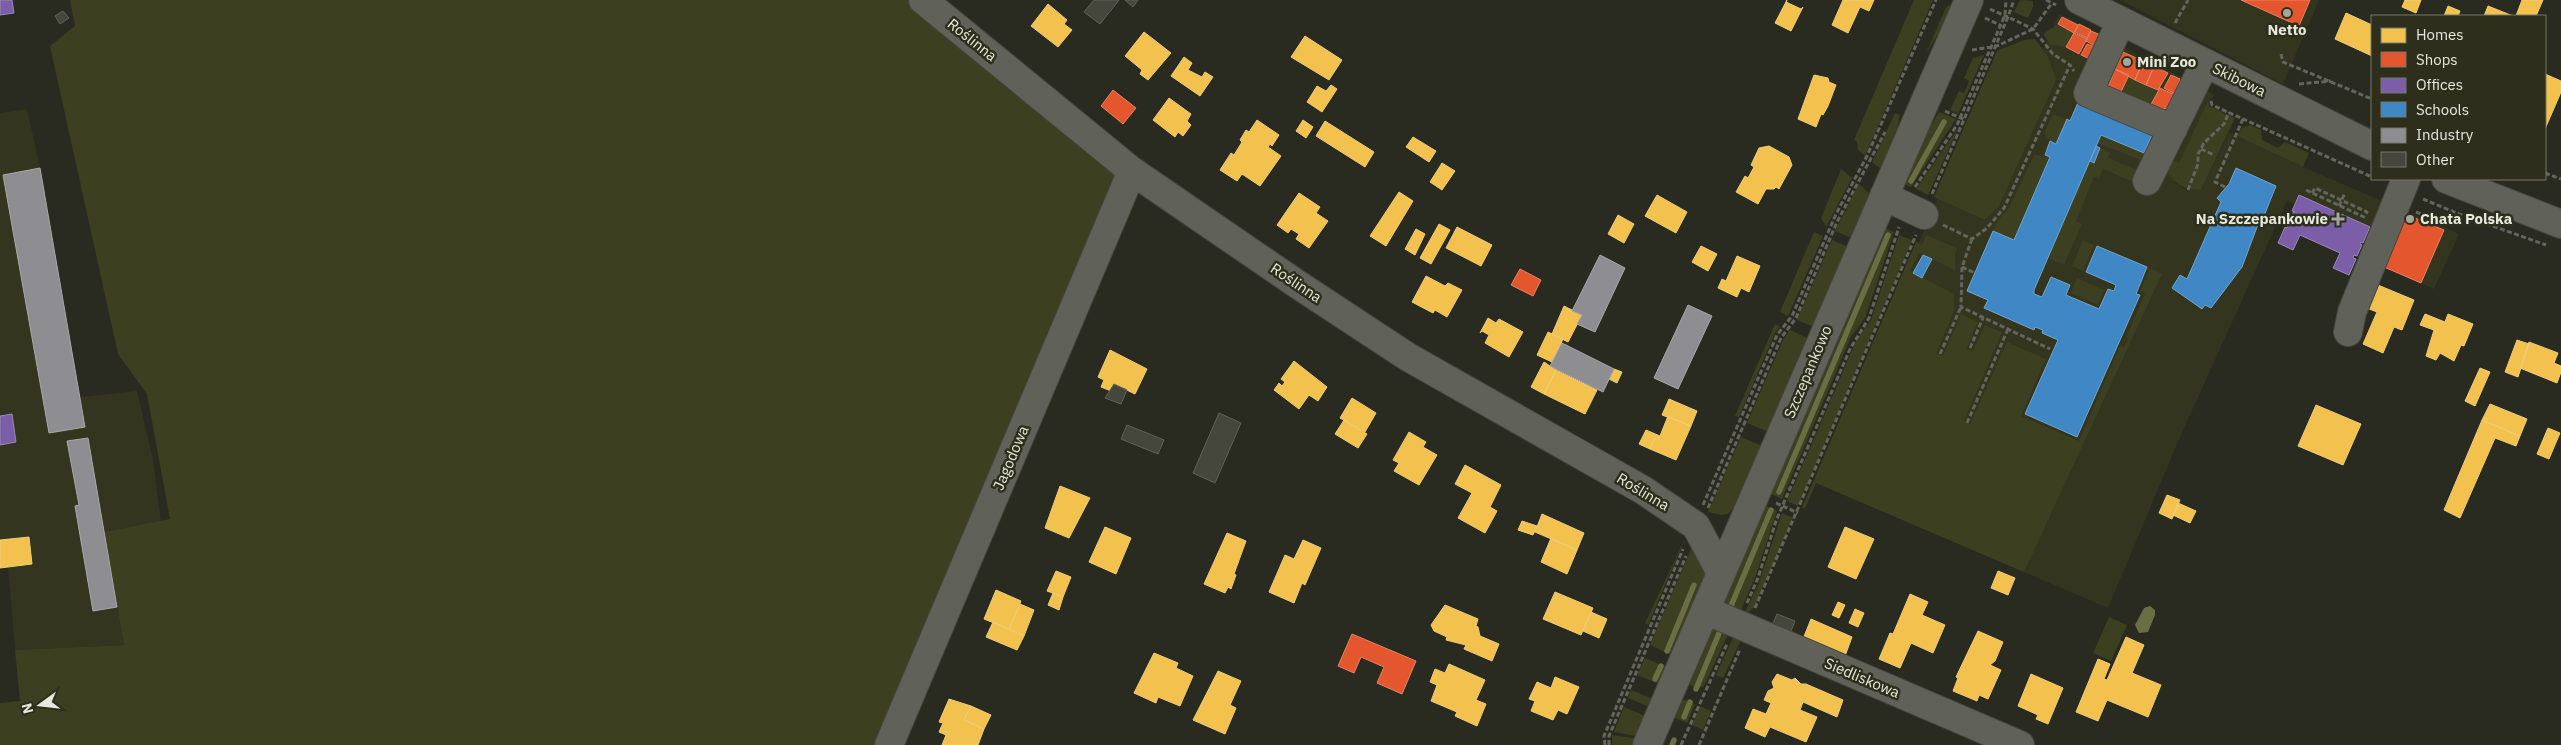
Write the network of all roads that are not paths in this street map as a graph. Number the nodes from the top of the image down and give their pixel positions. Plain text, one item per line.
1 (923, 0) edge
2 (2078, 0) edge
3 (1978, 4) edge
4 (2121, 21) junction
5 (2205, 63) junction
6 (2173, 129) junction
7 (2371, 146) edge
8 (1132, 171) junction
9 (2448, 180) edge
10 (2147, 182) dead end
11 (2405, 187) edge
12 (2557, 235) edge
13 (2348, 332) dead end
14 (1696, 526) junction
15 (1740, 529) junction
16 (1721, 573) junction
17 (1705, 610) junction
18 (889, 745) edge
19 (1647, 745) edge
20 (2020, 745) edge

1 - 8 street, Roślinna
2 - 4 street, Skibowa
3 - 15 street, Szczepankowo
4 - 5 street, Skibowa
4 - 6 street
5 - 6 street
5 - 7 street, Skibowa
6 - 10 street
8 - 14 street, Roślinna
8 - 18 street, Jagodowa
9 - 12 street
11 - 13 street
14 - 15 street
14 - 16 street, Roślinna
15 - 16 street, Szczepankowo
16 - 17 street, Szczepankowo
17 - 19 street, Szczepankowo
17 - 20 street, Siedliskowa

